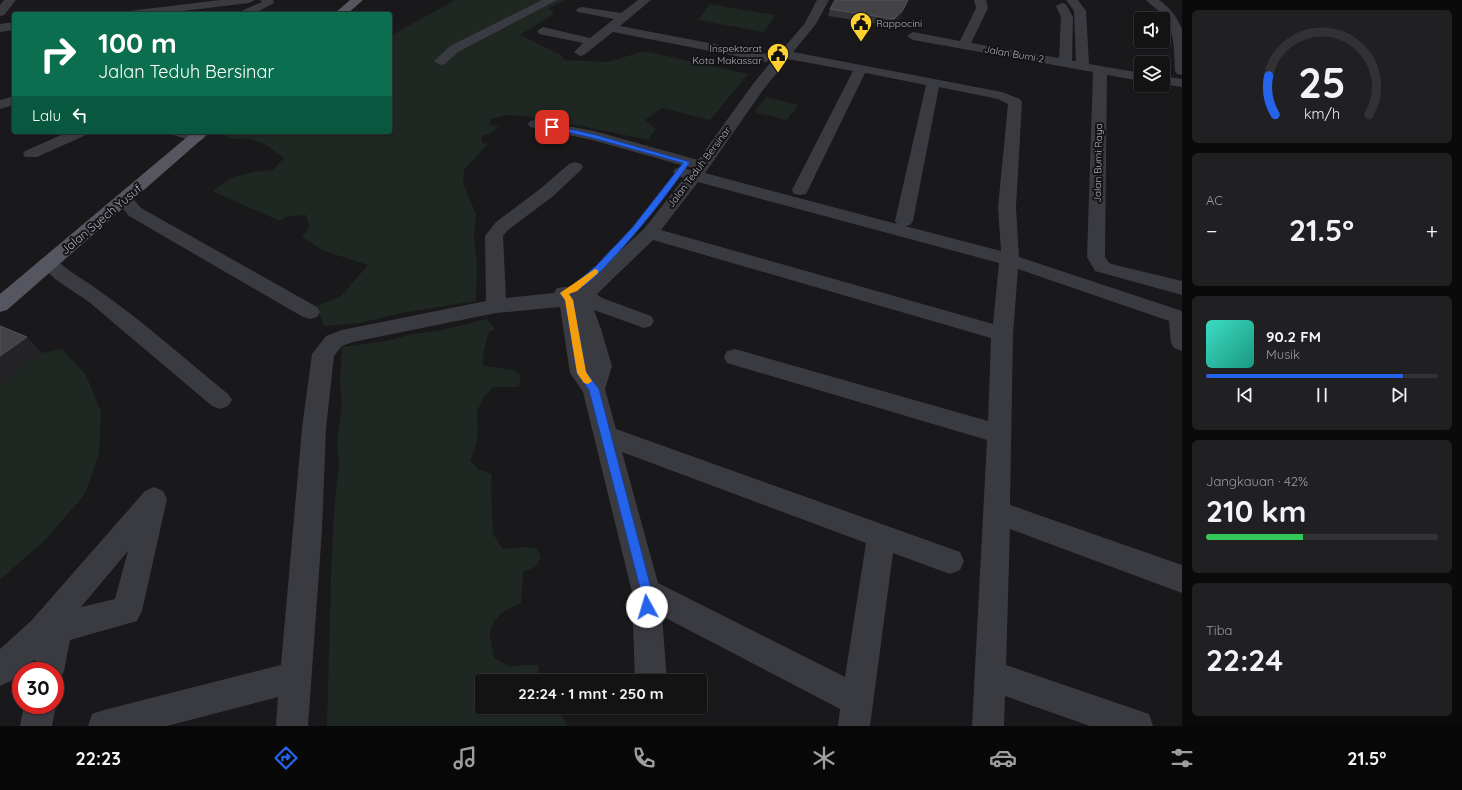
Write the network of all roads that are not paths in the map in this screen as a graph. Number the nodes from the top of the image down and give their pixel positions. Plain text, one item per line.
1 (10, 0) edge
2 (249, 0) edge
3 (357, 0) edge
4 (551, 0) edge
5 (645, 0) edge
6 (811, 0) edge
7 (823, 0) edge
8 (980, 0) edge
9 (1057, 0) edge
10 (1072, 0) edge
11 (1152, 0) edge
12 (270, 1) edge
13 (1164, 8) junction
14 (582, 10) dead end
15 (1182, 10) edge
16 (146, 12) edge
17 (247, 12) edge
18 (342, 12) edge
19 (0, 13) edge
20 (624, 17) junction
21 (12, 26) edge
22 (0, 28) edge
23 (612, 28) junction
24 (543, 31) dead end
25 (1180, 34) edge
26 (913, 36) dead end
27 (593, 42) junction
28 (963, 46) junction
29 (580, 52) dead end
30 (775, 55) junction
31 (440, 61) dead end
32 (1065, 64) junction
33 (1083, 67) junction
34 (860, 69) junction
35 (1100, 70) junction
36 (1182, 71) edge
37 (1134, 75) edge
38 (1170, 81) edge
39 (933, 82) junction
40 (1182, 83) edge
41 (0, 99) edge
42 (12, 99) edge
43 (12, 100) edge
44 (0, 105) edge
45 (535, 124) dead end
46 (76, 134) edge
47 (200, 134) edge
48 (31, 154) dead end
49 (575, 167) dead end
50 (691, 169) junction
51 (800, 190) junction
52 (125, 200) junction
53 (904, 221) junction
54 (650, 233) junction
55 (1010, 256) junction
56 (48, 263) junction
57 (1182, 288) edge
58 (570, 296) junction
59 (0, 305) edge
60 (496, 306) junction
61 (310, 312) dead end
62 (1180, 318) edge
63 (644, 321) dead end
64 (1002, 334) junction
65 (1182, 343) edge
66 (735, 357) dead end
67 (220, 400) dead end
68 (999, 434) junction
69 (607, 436) junction
70 (997, 512) junction
71 (881, 537) junction
72 (950, 561) dead end
73 (1182, 579) edge
74 (646, 592) junction
75 (48, 662) edge
76 (0, 670) edge
77 (651, 674) edge
78 (990, 675) junction
79 (295, 677) junction
80 (856, 713) edge
81 (38, 714) edge
82 (36, 726) edge
83 (104, 726) edge
84 (292, 726) edge
85 (988, 726) edge
86 (1137, 726) edge

1 - 19 street
2 - 16 street
3 - 18 main road
4 - 31 street
5 - 20 street
6 - 30 street, Jalan Teduh Bersinar
7 - 30 street, Jalan Teduh Bersinar
8 - 28 street
9 - 32 street
10 - 33 street
11 - 13 street
12 - 17 street
13 - 15 street
13 - 25 street
14 - 20 street
20 - 23 street
21 - 22 street
23 - 27 street
23 - 30 street
24 - 27 street
25 - 36 street
26 - 28 street, Jalan Bumi 2
27 - 29 street
28 - 32 street, Jalan Bumi 2
30 - 34 street
30 - 50 street, Jalan Teduh Bersinar
32 - 33 street, Jalan Bumi 2
33 - 35 street, Jalan Bumi 2
34 - 39 street
34 - 51 street
35 - 37 street, Jalan Bumi 2
35 - 57 street, Jalan Bumi Raya
38 - 40 street
39 - 53 street
39 - 55 street
41 - 42 street
43 - 44 street
45 - 50 street, Jalan Teduh Bersinar
46 - 48 street
47 - 52 main road, Jalan Syech Yusuf
49 - 60 street
50 - 51 street
50 - 54 street, Jalan Teduh Bersinar
50 - 55 street
50 - 58 street, Jalan Teduh Bersinar
51 - 53 street
52 - 56 main road, Jalan Syech Yusuf
52 - 61 street
53 - 55 street
54 - 58 street, Jalan Teduh Bersinar
54 - 64 street
55 - 62 street
55 - 64 street
56 - 59 main road, Jalan Syech Yusuf
56 - 67 street
58 - 60 street
58 - 63 street
58 - 69 street
60 - 79 street
62 - 65 street
64 - 68 street
66 - 68 street
68 - 70 street
69 - 71 street
69 - 74 street
70 - 73 street
70 - 78 street
71 - 72 street
71 - 80 street
74 - 77 street
74 - 80 street
75 - 76 street
78 - 85 street
78 - 86 street
79 - 83 street
79 - 84 street
81 - 82 street

